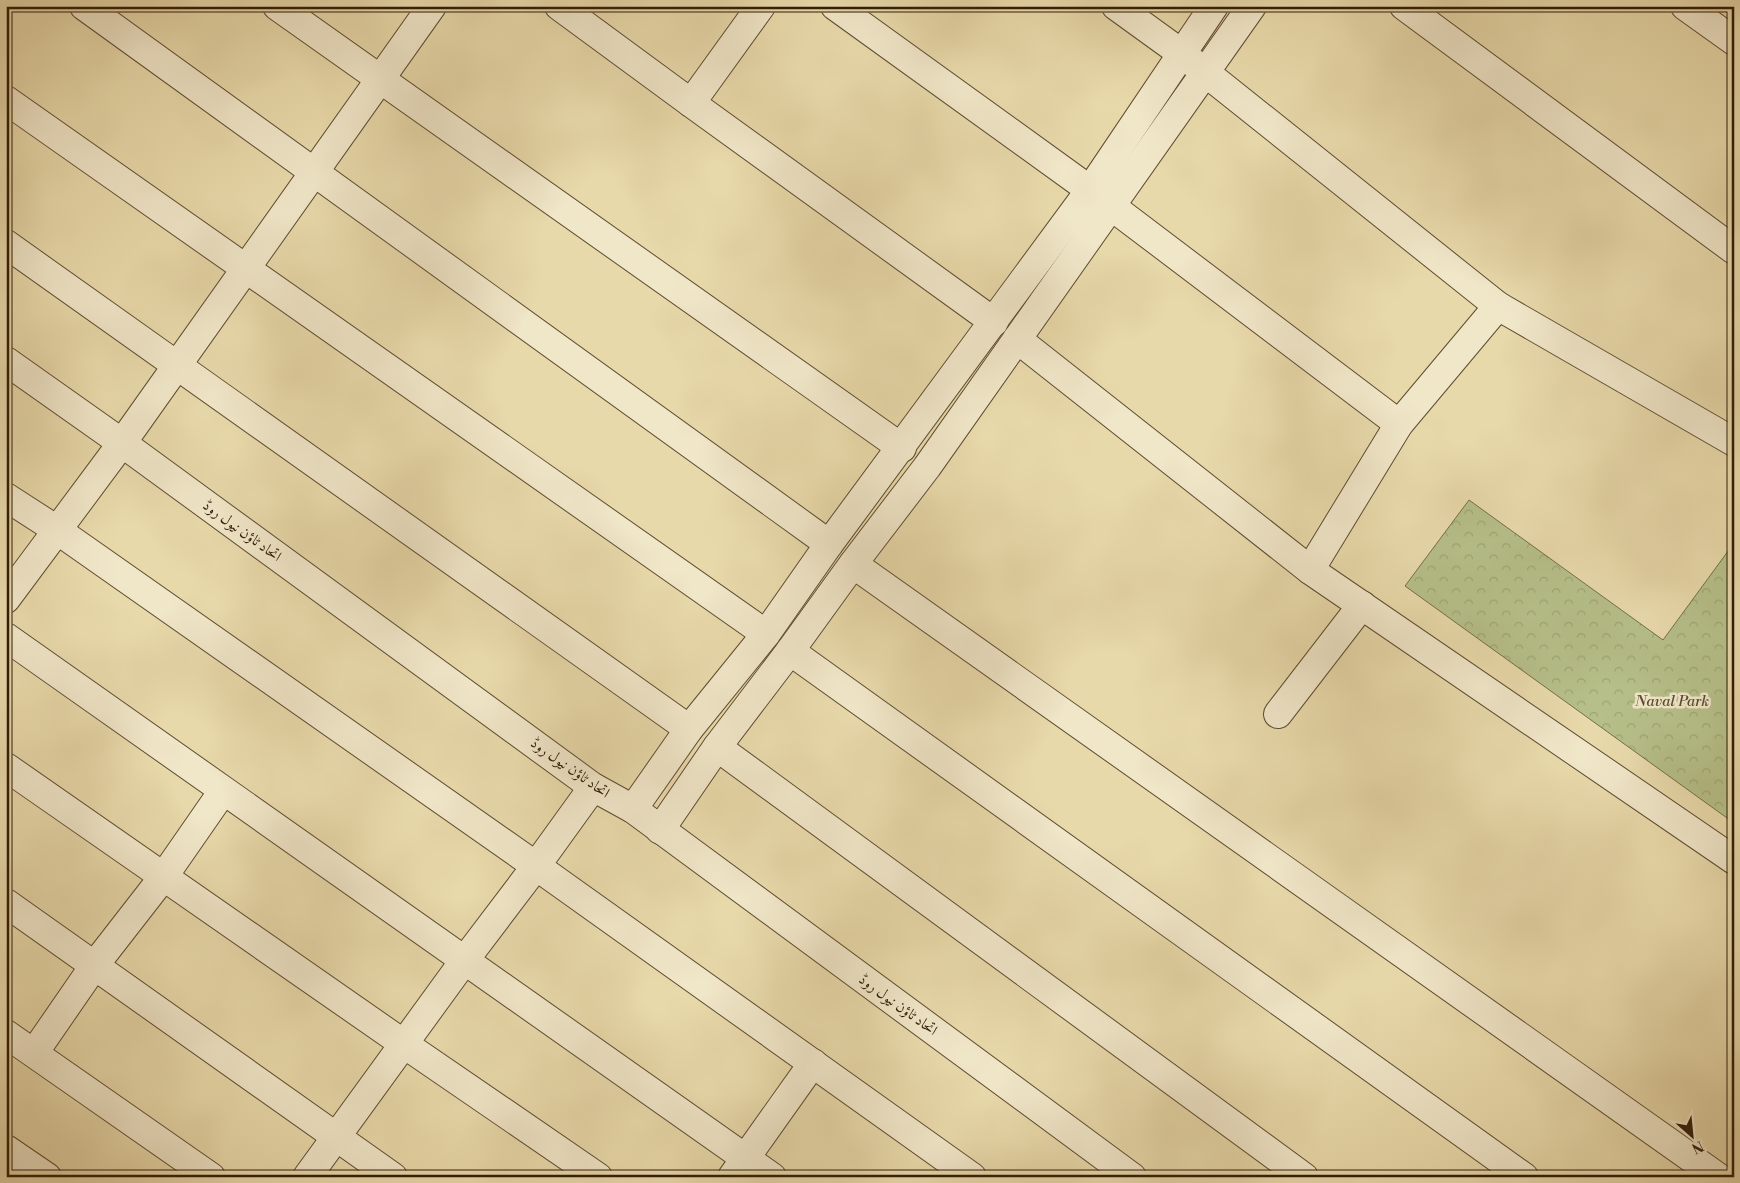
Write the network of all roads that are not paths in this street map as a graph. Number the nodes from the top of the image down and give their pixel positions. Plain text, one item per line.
1 (84, 6) edge
2 (277, 6) edge
3 (432, 6) edge
4 (559, 6) edge
5 (761, 6) edge
6 (835, 6) edge
7 (1116, 6) edge
8 (1214, 6) edge
9 (1252, 6) edge
10 (1404, 6) edge
11 (1685, 6) edge
12 (1734, 41) edge
13 (1181, 53) junction
14 (1206, 74) junction
15 (380, 79) junction
16 (6, 100) edge
17 (691, 104) junction
18 (314, 172) junction
19 (1090, 190) junction
20 (1112, 206) junction
21 (6, 244) edge
22 (1734, 250) edge
23 (245, 269) junction
24 (1498, 306) junction
25 (994, 322) junction
26 (1018, 339) junction
27 (6, 361) edge
28 (177, 365) junction
29 (1399, 424) junction
30 (1734, 442) edge
31 (122, 443) junction
32 (902, 448) junction
33 (6, 496) edge
34 (57, 530) junction
35 (829, 544) junction
36 (852, 564) junction
37 (1310, 570) junction
38 (6, 599) edge
39 (1362, 605) junction
40 (766, 634) junction
41 (6, 637) edge
42 (790, 651) junction
43 (1278, 714) dead end
44 (689, 729) junction
45 (717, 747) junction
46 (6, 767) edge
47 (592, 787) junction
48 (222, 791) junction
49 (633, 809) junction
50 (660, 830) junction
51 (1734, 860) edge
52 (536, 866) junction
53 (164, 876) junction
54 (6, 903) edge
55 (464, 962) junction
56 (94, 966) junction
57 (6, 1034) edge
58 (404, 1044) junction
59 (34, 1053) junction
60 (813, 1063) junction
61 (336, 1137) junction
62 (6, 1149) edge
63 (738, 1167) edge
64 (47, 1177) edge
65 (210, 1177) edge
66 (307, 1177) edge
67 (393, 1177) edge
68 (598, 1177) edge
69 (772, 1177) edge
70 (972, 1177) edge
71 (1132, 1177) edge
72 (1304, 1177) edge
73 (1524, 1177) edge
74 (1718, 1177) edge

1 - 18 street
2 - 15 street
3 - 15 street
4 - 17 street
5 - 17 street
6 - 19 street
7 - 13 street
8 - 13 street
9 - 14 street
10 - 22 street
11 - 12 street
13 - 14 street
13 - 19 street
14 - 20 street
14 - 24 street
15 - 18 street
15 - 32 street
16 - 23 street
17 - 25 street
18 - 23 street
18 - 35 street
19 - 25 street
20 - 26 street
20 - 29 street
21 - 28 street
23 - 28 street
23 - 40 street
24 - 29 street
24 - 30 street
25 - 32 street
26 - 36 street
26 - 37 street
27 - 31 street, اتحاد ٹاؤن نیول روڈ
28 - 31 street
28 - 44 street
29 - 37 street
31 - 34 street
31 - 47 street, اتحاد ٹاؤن نیول روڈ
32 - 35 street
33 - 34 street
34 - 38 street
34 - 52 street
35 - 40 street
36 - 42 street
36 - 74 street
37 - 39 street
39 - 43 street
39 - 51 street
40 - 44 street
41 - 48 street
42 - 45 street
42 - 73 street
44 - 49 street
45 - 50 street
45 - 72 street
46 - 53 street
47 - 49 street, اتحاد ٹاؤن نیول روڈ
47 - 52 street
48 - 53 street
48 - 55 street
49 - 50 street, اتحاد ٹاؤن نیول روڈ
50 - 71 street, اتحاد ٹاؤن نیول روڈ
52 - 55 street
52 - 60 street
53 - 56 street
53 - 58 street
54 - 56 street
55 - 58 street
55 - 63 street
56 - 59 street
56 - 61 street
57 - 59 street
58 - 61 street
58 - 68 street
59 - 65 street
60 - 63 street
60 - 70 street
61 - 66 street
61 - 67 street
62 - 64 street
63 - 69 street

